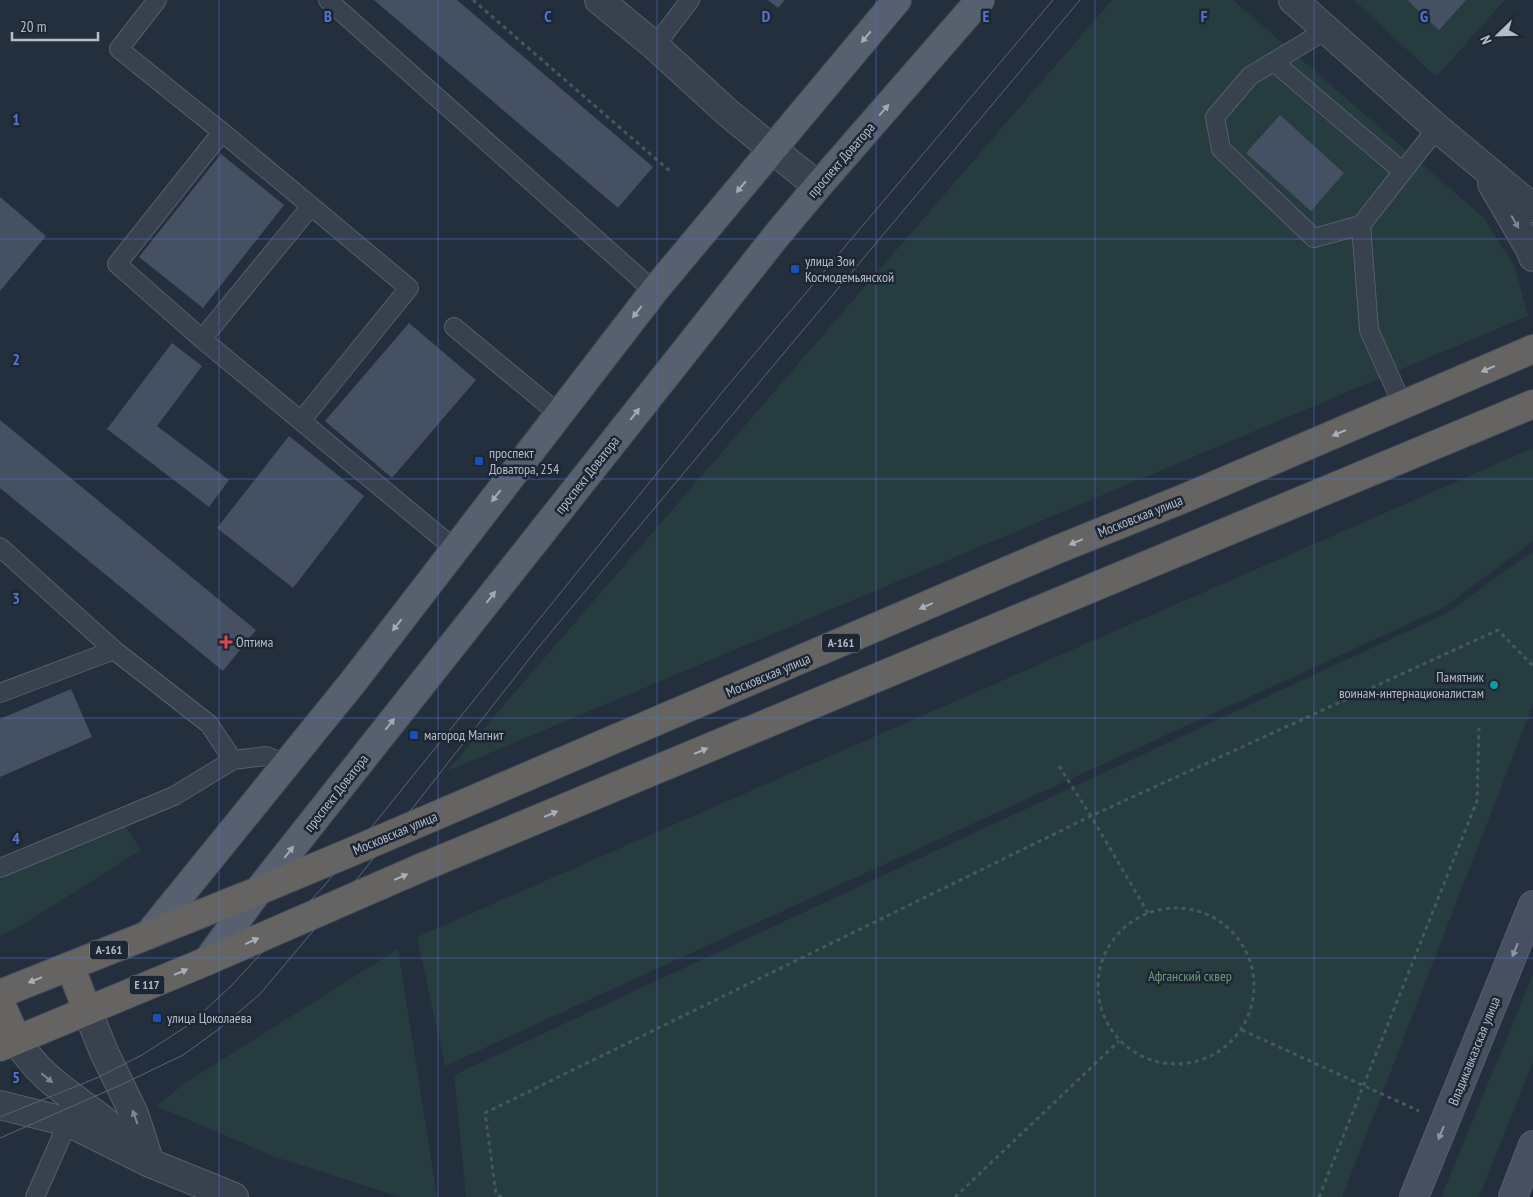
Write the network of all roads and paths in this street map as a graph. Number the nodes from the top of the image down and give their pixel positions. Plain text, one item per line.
1 (157, 0) edge
2 (328, 0) edge
3 (473, 0) edge
4 (599, 0) edge
5 (690, 0) edge
6 (897, 0) edge
7 (980, 0) edge
8 (1293, 0) edge
9 (1328, 29) junction
10 (655, 46) junction
11 (1274, 62) junction
12 (1437, 128) junction
13 (222, 132) junction
14 (772, 149) junction
15 (1482, 165) junction
16 (672, 172) dead end
17 (1403, 172) junction
18 (818, 186) junction
19 (311, 206) junction
20 (1532, 206) edge
21 (1360, 225) junction
22 (1533, 257) edge
23 (654, 291) junction
24 (454, 327) dead end
25 (202, 338) junction
26 (1533, 349) edge
27 (1533, 404) edge
28 (1403, 406) junction
29 (559, 414) junction
30 (301, 421) junction
31 (0, 547) edge
32 (455, 549) junction
33 (114, 650) junction
34 (1533, 666) edge
35 (0, 693) edge
36 (1480, 728) dead end
37 (233, 760) junction
38 (287, 764) junction
39 (1059, 766) dead end
40 (1091, 816) junction
41 (0, 868) edge
42 (258, 891) junction
43 (1533, 904) edge
44 (1148, 913) junction
45 (148, 935) junction
46 (208, 961) junction
47 (70, 966) junction
48 (0, 994) edge
49 (0, 1002) edge
50 (87, 1010) junction
51 (1242, 1030) junction
52 (1119, 1041) junction
53 (8, 1044) edge
54 (1364, 1086) junction
55 (0, 1105) edge
56 (1419, 1110) dead end
57 (68, 1122) junction
58 (1533, 1146) edge
59 (150, 1163) junction
60 (35, 1197) edge
61 (234, 1197) edge
62 (502, 1197) edge
63 (955, 1197) edge
64 (1320, 1197) edge
65 (1414, 1197) edge
66 (1513, 1197) edge

1 - 13 lane
2 - 23 lane
3 - 16 path
4 - 10 street
5 - 10 lane
6 -> 14 main road
18 -> 7 main road, проспект Доватора
8 - 9 street
9 - 11 lane
9 - 12 street
10 - 14 street
11 - 17 lane
11 - 21 lane
12 - 15 street
12 - 17 lane
13 - 19 lane
13 - 25 lane
14 - 18 street
14 -> 23 main road
15 - 20 street
15 -> 22 street
17 - 21 lane
42 -> 18 main road, проспект Доватора
19 - 25 lane
19 - 30 lane
21 - 28 lane
23 -> 29 main road
24 - 29 lane
25 - 30 lane
26 -> 28 highway, Московская улица / А-161
46 -> 27 highway
28 -> 42 highway, Московская улица / А-161
29 -> 32 main road
30 - 32 lane
31 - 33 lane
32 -> 38 main road
33 - 35 lane
33 - 37 lane
34 - 40 path
36 - 54 path
37 - 38 lane
37 - 41 lane
38 - 45 main road
39 - 40 path
40 - 44 path
40 - 62 path
42 - 45 highway, Московская улица / А-161
42 - 46 main road, проспект Доватора
43 -> 65 main road, Владикавказская улица
44 - 51 path
44 - 52 path
45 - 47 highway, Московская улица / А-161
50 -> 46 highway, E 117
47 -> 48 highway, Московская улица / А-161
47 - 50 highway
49 - 53 highway
50 - 53 highway
59 -> 50 street
51 - 52 path
51 - 54 path
52 - 63 path
53 -> 59 street
54 - 56 path
54 - 64 path
55 - 57 street
57 - 59 street
57 - 60 lane
58 - 66 main road
59 - 61 street

